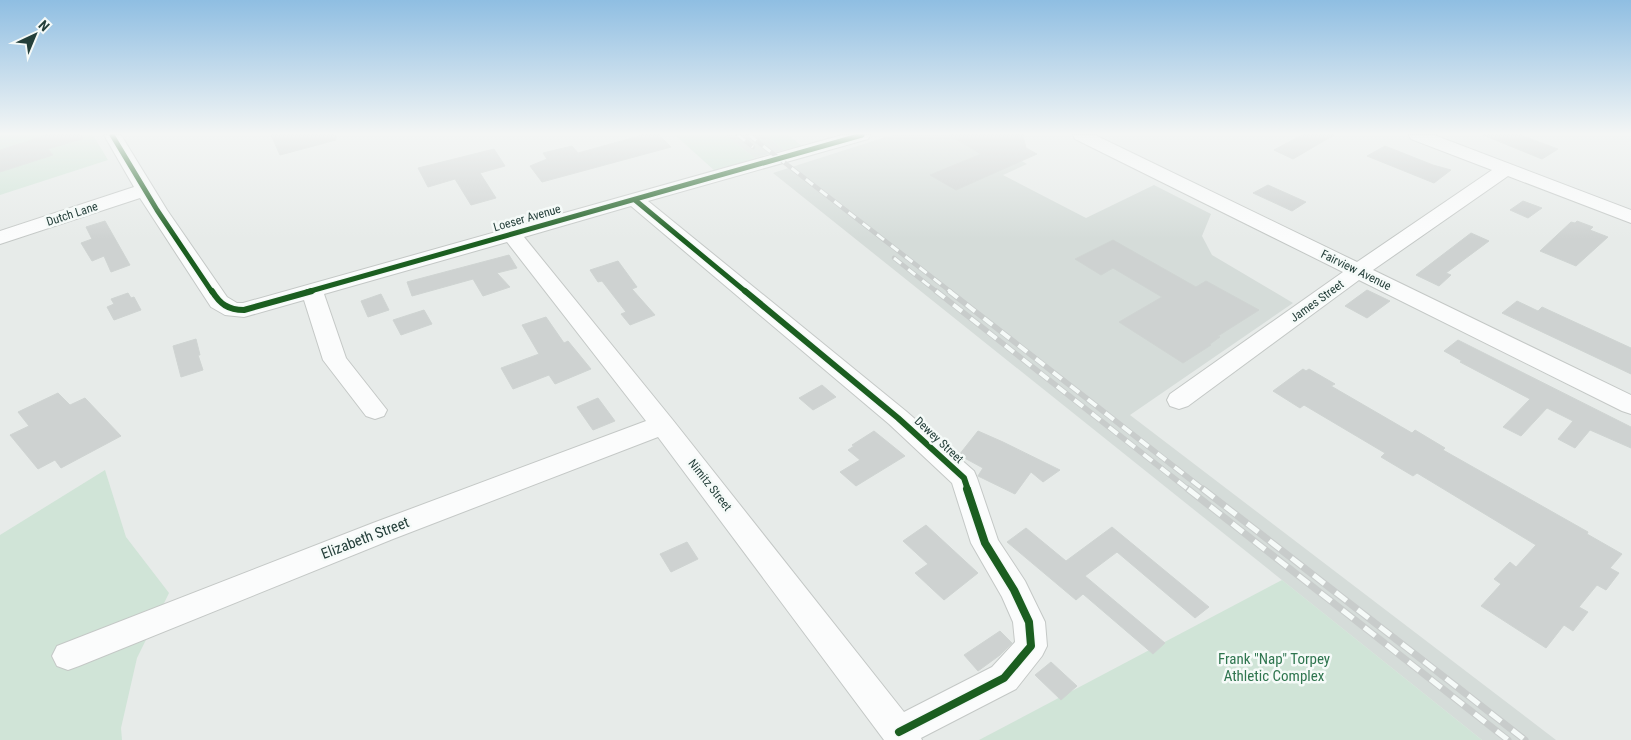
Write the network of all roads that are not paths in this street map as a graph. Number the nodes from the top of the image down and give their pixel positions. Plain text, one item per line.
1 (1506, 169) edge
2 (133, 170) edge
3 (741, 170) edge
4 (1151, 170) edge
5 (1507, 170) edge
6 (145, 190) junction
7 (635, 200) junction
8 (1631, 217) edge
9 (510, 234) junction
10 (0, 238) edge
11 (1358, 271) junction
12 (312, 291) junction
13 (1179, 400) dead end
14 (1631, 405) edge
15 (375, 410) dead end
16 (663, 425) junction
17 (68, 656) dead end
18 (902, 736) edge

1 - 11 street, James Street
2 - 6 street, Loeser Avenue
3 - 7 street, Loeser Avenue
4 - 11 street, Fairview Avenue
5 - 8 street
6 - 10 street, Dutch Lane
6 - 12 street, Loeser Avenue
7 - 9 street, Loeser Avenue
7 - 18 street, Dewey Street
9 - 12 street, Loeser Avenue
9 - 16 street, Nimitz Street
11 - 13 street, James Street
11 - 14 street, Fairview Avenue
12 - 15 street
16 - 17 street, Elizabeth Street
16 - 18 street, Nimitz Street

